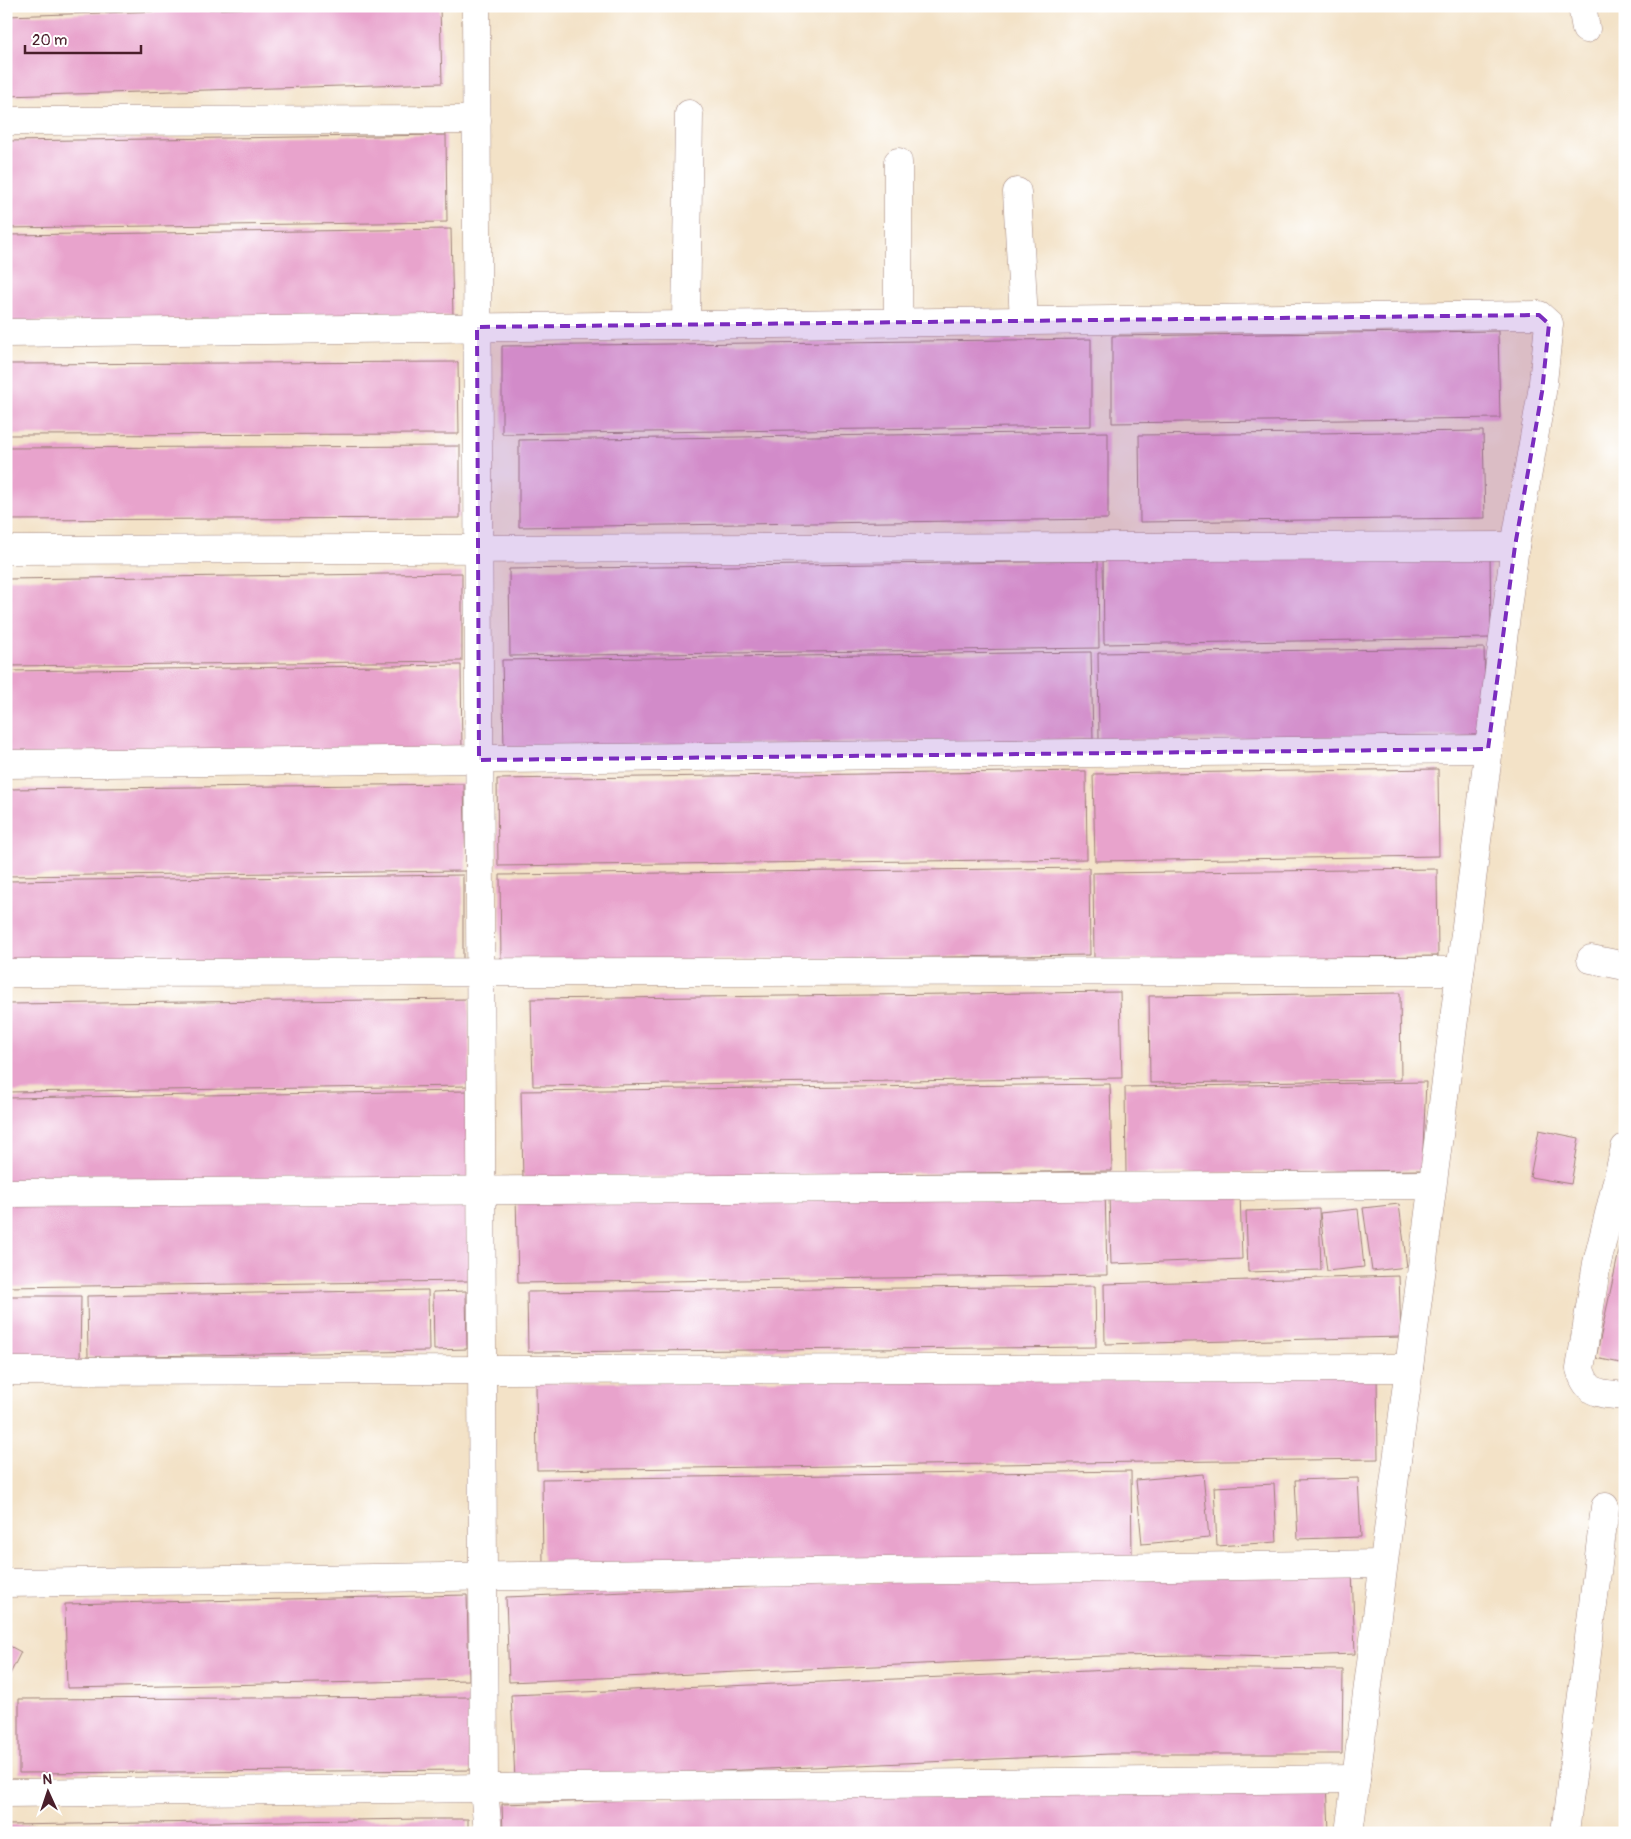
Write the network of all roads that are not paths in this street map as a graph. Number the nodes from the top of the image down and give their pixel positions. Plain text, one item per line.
1 (476, 6) edge
2 (689, 114) dead end
3 (477, 120) junction
4 (6, 121) edge
5 (898, 162) dead end
6 (1018, 192) dead end
7 (1024, 320) junction
8 (898, 322) junction
9 (686, 324) junction
10 (477, 327) junction
11 (6, 333) edge
12 (1515, 546) junction
13 (478, 549) junction
14 (6, 550) edge
15 (1488, 749) junction
16 (479, 760) junction
17 (6, 764) edge
18 (1591, 959) dead end
19 (1625, 966) edge
20 (1460, 971) junction
21 (480, 973) junction
22 (6, 974) edge
23 (1625, 1148) edge
24 (1432, 1185) junction
25 (481, 1190) junction
26 (6, 1193) edge
27 (1409, 1368) junction
28 (482, 1369) junction
29 (6, 1370) edge
30 (1625, 1396) edge
31 (1604, 1507) dead end
32 (1383, 1564) junction
33 (482, 1576) junction
34 (6, 1583) edge
35 (1356, 1779) junction
36 (484, 1788) junction
37 (6, 1793) edge
38 (488, 1833) edge
39 (1349, 1833) edge
40 (1565, 1833) edge

1 - 3 street
2 - 9 street
3 - 4 street
3 - 10 street
5 - 8 street
6 - 7 street
7 - 8 street
7 - 12 street
8 - 9 street
9 - 10 street
10 - 11 street
10 - 13 street
12 - 13 street
12 - 15 street
13 - 14 street
13 - 16 street
15 - 16 street
15 - 20 street
16 - 17 street
16 - 21 street
18 - 19 street
20 - 21 street
20 - 24 street
21 - 22 street
21 - 25 street
23 - 30 street
24 - 25 street
24 - 27 street
25 - 26 street
25 - 28 street
27 - 28 street
27 - 32 street
28 - 29 street
28 - 33 street
31 - 40 street
32 - 33 street
32 - 35 street
33 - 34 street
33 - 36 street
35 - 36 street
35 - 39 street
36 - 37 street
36 - 38 street

